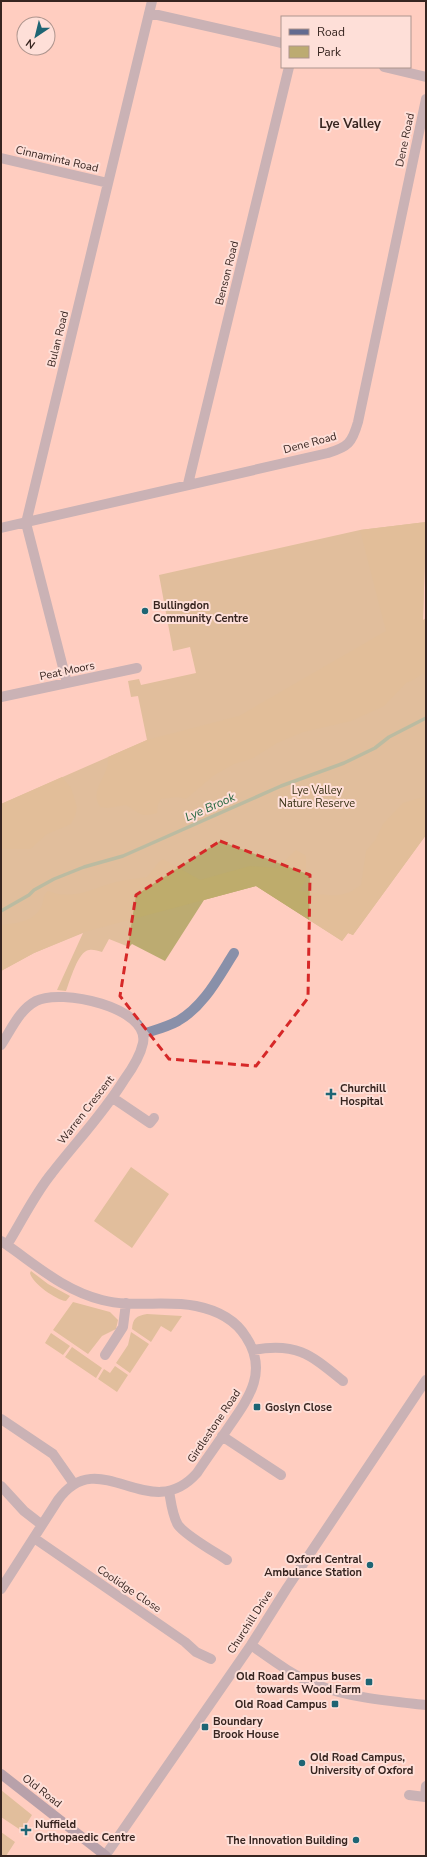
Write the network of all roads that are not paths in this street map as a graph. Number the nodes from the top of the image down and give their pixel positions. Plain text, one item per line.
1 (152, 1) edge
2 (149, 13) junction
3 (281, 43) edge
4 (289, 68) edge
5 (388, 68) edge
6 (426, 77) edge
7 (426, 99) edge
8 (1, 158) edge
9 (108, 183) junction
10 (188, 484) junction
11 (26, 523) junction
12 (1, 528) edge
13 (137, 668) dead end
14 (67, 683) junction
15 (1, 697) edge
16 (234, 953) dead end
17 (143, 1034) junction
18 (1, 1045) edge
19 (113, 1098) junction
20 (154, 1118) dead end
21 (4, 1243) edge
22 (126, 1303) junction
23 (253, 1350) junction
24 (105, 1355) dead end
25 (426, 1380) edge
26 (343, 1381) dead end
27 (1, 1419) edge
28 (222, 1436) junction
29 (282, 1475) dead end
30 (74, 1484) junction
31 (1, 1486) edge
32 (170, 1491) junction
33 (42, 1525) junction
34 (34, 1538) junction
35 (227, 1560) dead end
36 (1, 1589) edge
37 (251, 1645) junction
38 (211, 1659) dead end
39 (426, 1705) edge
40 (1, 1774) edge
41 (426, 1786) edge
42 (409, 1795) dead end
43 (106, 1856) edge

1 - 2 street, Bulan Road
2 - 3 street
2 - 9 street, Bulan Road
4 - 10 street, Benson Road
5 - 6 street
7 - 10 street, Dene Road
8 - 9 street, Cinnaminta Road
9 - 11 street, Bulan Road
10 - 11 street, Dene Road
11 - 12 street, Dene Road
11 - 14 street, Bulan Road
13 - 14 street, Peat Moors
14 - 15 street, Peat Moors
16 - 17 street
17 - 18 street
17 - 19 street, Warren Crescent
19 - 20 street
19 - 21 street, Warren Crescent
21 - 22 street, Girdlestone Road
22 - 23 street, Girdlestone Road
22 - 24 street
23 - 26 street
23 - 28 street, Girdlestone Road
25 - 37 street, Churchill Drive
27 - 30 street
28 - 29 street
28 - 32 street, Girdlestone Road
30 - 32 street, Girdlestone Road
30 - 33 street
31 - 33 street
32 - 35 street
33 - 34 street
34 - 36 street
34 - 38 street, Coolidge Close
37 - 39 street
37 - 43 street, Churchill Drive
40 - 43 street, Old Road
41 - 42 street

